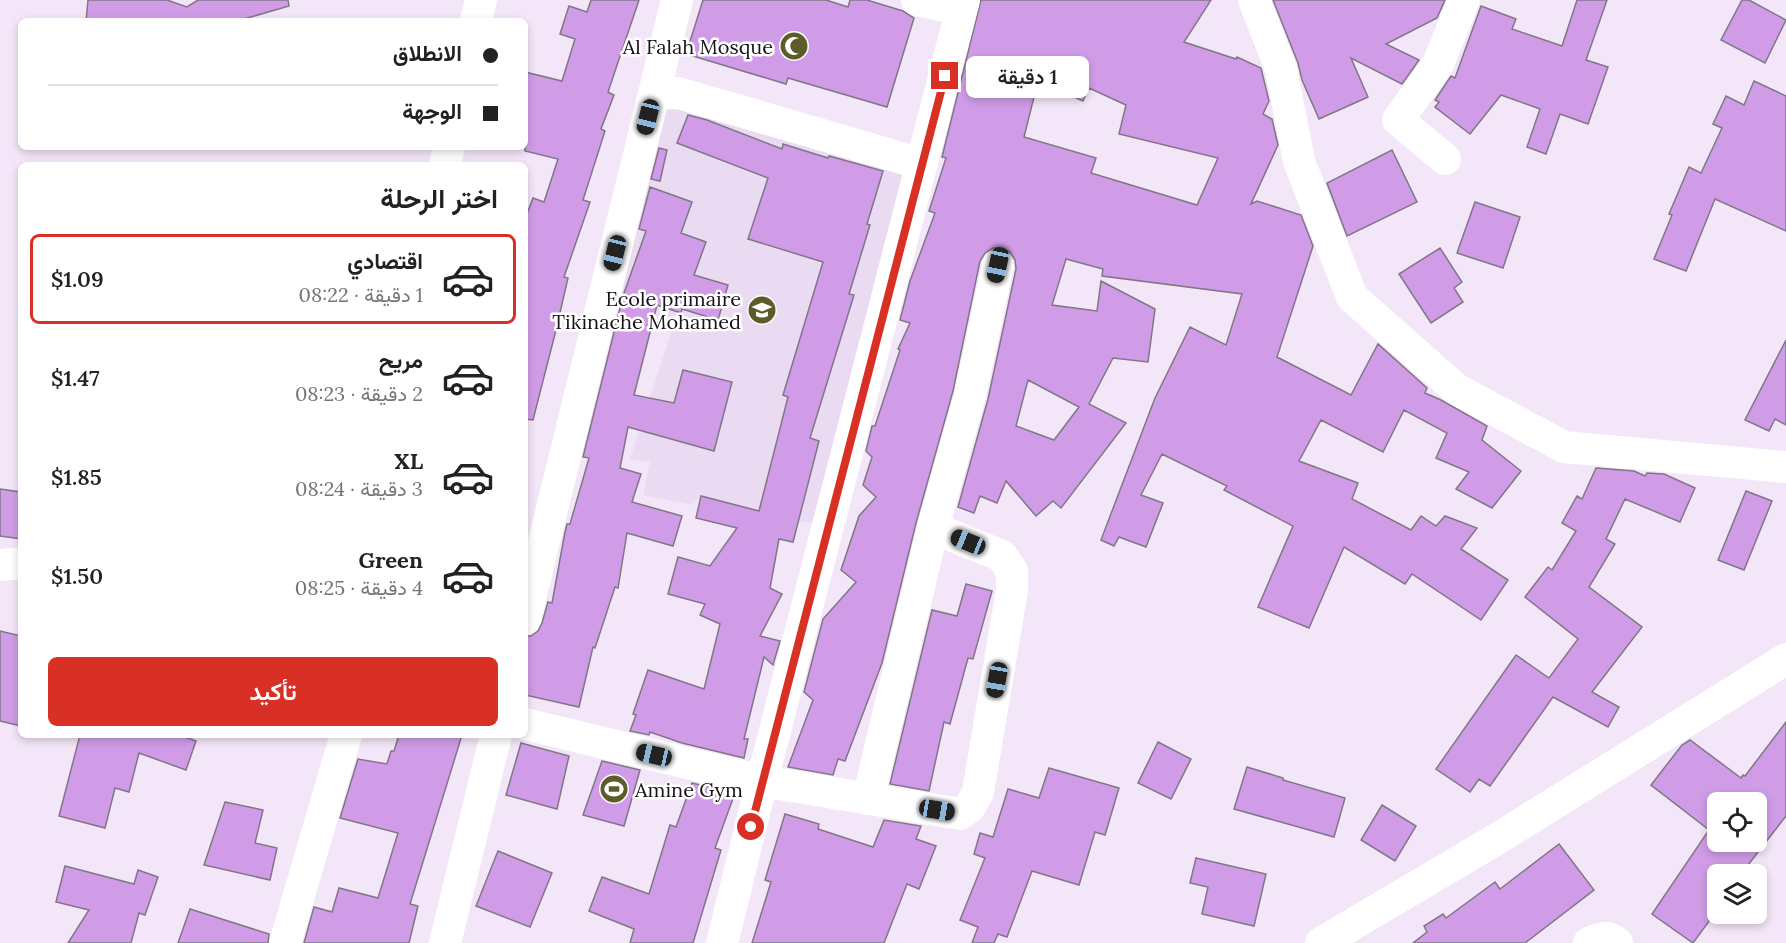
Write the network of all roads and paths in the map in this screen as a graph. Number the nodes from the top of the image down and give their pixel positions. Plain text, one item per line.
1 (481, 0) edge
2 (677, 0) edge
3 (917, 0) edge
4 (1254, 0) edge
5 (1464, 0) edge
6 (963, 5) edge
7 (477, 18) edge
8 (654, 94) junction
9 (1445, 159) dead end
10 (922, 164) junction
11 (998, 265) dead end
12 (1786, 467) edge
13 (933, 528) junction
14 (18, 563) edge
15 (0, 565) edge
16 (528, 607) edge
17 (1786, 659) edge
18 (528, 725) edge
19 (345, 738) edge
20 (495, 738) edge
21 (762, 781) junction
22 (868, 799) junction
23 (285, 943) edge
24 (445, 943) edge
25 (722, 943) edge
26 (1322, 943) edge
27 (1589, 943) edge
28 (1617, 943) edge

1 - 7 street
2 - 8 street
3 - 6 street
4 - 12 street
5 - 9 street
6 - 10 street
8 - 10 street
8 - 16 street
10 - 21 street
11 - 13 street
13 - 22 street
13 - 22 street
14 - 15 street
17 - 26 street
18 - 21 street
19 - 23 street
20 - 24 street
21 - 22 street
21 - 25 street
27 - 28 street

